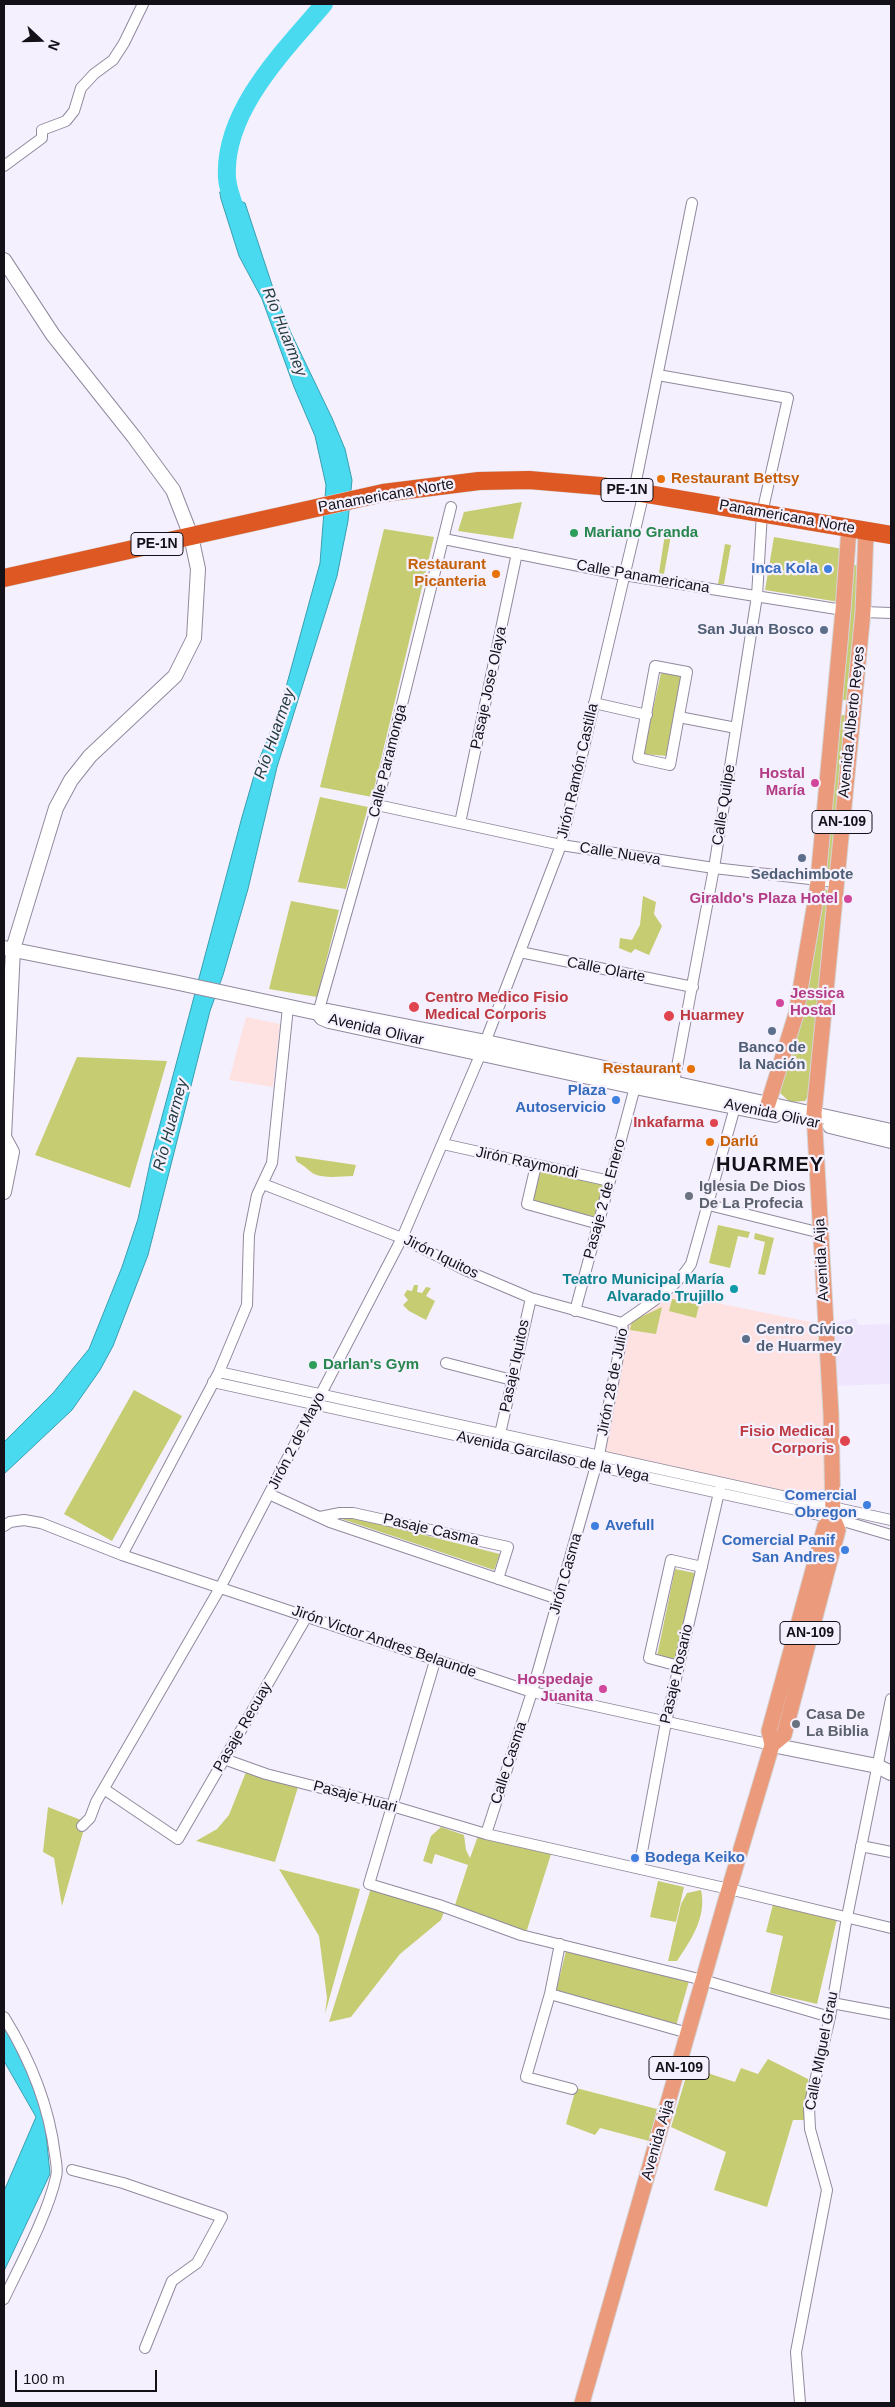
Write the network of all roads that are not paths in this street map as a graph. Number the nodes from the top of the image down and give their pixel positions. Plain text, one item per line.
1 (143, 4) edge
2 (4, 166) edge
3 (692, 203) dead end
4 (4, 260) edge
5 (658, 375) junction
6 (639, 492) junction
7 (451, 507) dead end
8 (762, 513) junction
9 (849, 528) junction
10 (866, 531) junction
11 (891, 535) edge
12 (191, 536) junction
13 (444, 539) junction
14 (517, 553) junction
15 (624, 575) junction
16 (4, 578) edge
17 (757, 596) junction
18 (843, 610) junction
19 (863, 612) junction
20 (891, 613) edge
21 (594, 703) junction
22 (834, 706) junction
23 (854, 708) junction
24 (647, 715) junction
25 (680, 717) junction
26 (736, 728) junction
27 (377, 805) junction
28 (460, 822) junction
29 (561, 845) junction
30 (714, 868) junction
31 (818, 880) junction
32 (836, 882) junction
33 (8, 949) edge
34 (520, 952) junction
35 (693, 987) junction
36 (288, 1007) junction
37 (318, 1013) junction
38 (484, 1047) junction
39 (635, 1087) junction
40 (673, 1088) junction
41 (737, 1102) junction
42 (768, 1104) junction
43 (814, 1118) junction
44 (891, 1131) edge
45 (891, 1141) edge
46 (443, 1144) junction
47 (536, 1165) junction
48 (610, 1181) junction
49 (263, 1184) junction
50 (4, 1192) edge
51 (709, 1205) junction
52 (599, 1224) junction
53 (821, 1233) junction
54 (402, 1238) junction
55 (531, 1298) junction
56 (575, 1311) junction
57 (622, 1323) junction
58 (446, 1363) dead end
59 (219, 1372) junction
60 (512, 1380) junction
61 (213, 1382) junction
62 (318, 1400) junction
63 (500, 1434) junction
64 (599, 1455) junction
65 (596, 1467) junction
66 (722, 1482) junction
67 (719, 1493) junction
68 (269, 1494) junction
69 (834, 1512) junction
70 (320, 1517) junction
71 (891, 1520) edge
72 (4, 1526) edge
73 (891, 1535) edge
74 (122, 1556) junction
75 (702, 1567) junction
76 (498, 1579) junction
77 (220, 1588) junction
78 (558, 1599) junction
79 (307, 1616) junction
80 (435, 1661) junction
81 (679, 1666) junction
82 (532, 1692) junction
83 (891, 1699) edge
84 (666, 1722) junction
85 (772, 1745) junction
86 (224, 1759) junction
87 (891, 1761) edge
88 (877, 1766) junction
89 (891, 1773) edge
90 (104, 1789) junction
91 (392, 1806) junction
92 (82, 1826) dead end
93 (486, 1834) junction
94 (861, 1846) junction
95 (891, 1852) edge
96 (639, 1868) junction
97 (729, 1888) junction
98 (847, 1917) junction
99 (891, 1928) edge
100 (560, 1944) junction
101 (703, 1980) junction
102 (550, 1994) junction
103 (832, 2003) junction
104 (891, 2014) edge
105 (4, 2017) edge
106 (830, 2017) junction
107 (688, 2033) junction
108 (572, 2089) dead end
109 (72, 2170) dead end
110 (4, 2300) edge
111 (145, 2348) dead end
112 (584, 2397) edge
113 (800, 2403) edge

1 - 2 street
3 - 5 street, Jirón Ramón Castilla
4 - 12 street
5 - 6 street, Jirón Ramón Castilla
5 - 8 street, Calle Quilpe
6 - 8 highway, Panamericana Norte / PE-1N
6 - 12 highway, Panamericana Norte / PE-1N
6 - 15 street, Jirón Ramón Castilla
7 - 13 street, Calle Paramonga
8 - 9 highway, Panamericana Norte / PE-1N
8 - 17 street, Calle Quilpe
9 - 10 highway, Panamericana Norte / PE-1N
9 - 18 main road, Avenida Alberto Reyes / AN-109
10 - 11 highway, Panamericana Norte / PE-1N
10 - 19 main road, Avenida Alberto Reyes / AN-109
12 - 16 highway, Panamericana Norte / PE-1N
12 - 33 street
13 - 14 street, Calle Panamericana
13 - 27 street, Calle Paramonga
14 - 15 street, Calle Panamericana
14 - 28 street, Pasaje Jose Olaya
15 - 17 street, Calle Panamericana
15 - 21 street, Jirón Ramón Castilla
17 - 18 street, Calle Panamericana
17 - 26 street, Calle Quilpe
18 - 22 main road, Avenida Alberto Reyes / AN-109
19 - 20 street
19 - 23 main road, Avenida Alberto Reyes / AN-109
21 - 24 street
21 - 29 street, Jirón Ramón Castilla
22 - 23 main road
22 - 31 main road, Avenida Alberto Reyes / AN-109
23 - 32 main road, Avenida Alberto Reyes / AN-109
24 - 25 street
24 - 25 street
25 - 26 street
26 - 30 street, Calle Quilpe
27 - 28 street, Calle Nueva
27 - 37 street, Calle Paramonga
28 - 29 street, Calle Nueva
29 - 30 street, Calle Nueva
29 - 34 street, Jirón Ramón Castilla
30 - 31 street, Calle Nueva
30 - 35 street, Calle Quilpe
31 - 32 street, Calle Nueva
31 - 42 main road, Avenida Alberto Reyes / AN-109
32 - 43 main road, Avenida Alberto Reyes / AN-109
33 - 36 street, Avenida Olivar
33 - 50 street
34 - 35 street, Calle Olarte
34 - 38 street, Jirón Ramón Castilla
35 - 40 street, Calle Quilpe
36 - 37 street, Avenida Olivar
36 - 49 street
37 - 38 street, Avenida Olivar
38 - 39 street, Avenida Olivar
38 - 40 street, Avenida Olivar
38 - 46 street, Jirón 2 de Mayo
39 - 40 street, Avenida Olivar
39 - 48 street, Pasaje 2 de Enero
40 - 41 street, Avenida Olivar
41 - 42 street, Avenida Olivar
41 - 43 street, Avenida Olivar
41 - 51 street, Jirón 28 de Julio
42 - 43 street, Avenida Olivar
43 - 44 street, Avenida Olivar
43 - 45 street, Avenida Olivar
43 - 53 main road, Avenida Aija / AN-109
46 - 47 street, Jirón Raymondi
46 - 54 street, Jirón 2 de Mayo
47 - 48 street, Jirón Raymondi
47 - 52 street
48 - 52 street, Pasaje 2 de Enero
49 - 54 street, Jirón Iquitos
49 - 59 street
51 - 53 street
51 - 57 street, Jirón 28 de Julio
52 - 56 street, Pasaje 2 de Enero
53 - 69 main road, Avenida Aija / AN-109
54 - 55 street, Jirón Iquitos
54 - 62 street, Jirón 2 de Mayo
55 - 56 street, Jirón Iquitos
55 - 60 street, Pasaje Iquitos
56 - 57 street, Jirón Iquitos
57 - 64 street, Jirón 28 de Julio
58 - 60 street
59 - 61 street
59 - 62 street, Avenida Garcilaso de la Vega
60 - 63 street, Pasaje Iquitos
61 - 62 street, Avenida Garcilaso de la Vega
61 - 74 street
62 - 63 street, Avenida Garcilaso de la Vega
62 - 65 street, Avenida Garcilaso de la Vega
62 - 68 street, Jirón 2 de Mayo
63 - 64 street, Avenida Garcilaso de la Vega
64 - 65 street, Jirón Casma
64 - 66 street, Avenida Garcilaso de la Vega
65 - 67 street, Avenida Garcilaso de la Vega
65 - 78 street, Jirón Casma
66 - 67 street, Pasaje Rosario
66 - 69 street, Avenida Garcilaso de la Vega
67 - 69 street, Avenida Garcilaso de la Vega
67 - 75 street, Pasaje Rosario
68 - 70 street, Pasaje Casma
68 - 77 street, Jirón 2 de Mayo
69 - 71 street, Avenida Garcilaso de la Vega
69 - 73 street, Avenida Garcilaso de la Vega
69 - 85 main road, Avenida Aija / AN-109
70 - 76 street, Pasaje Casma
70 - 76 street, Pasaje Casma
72 - 74 street, Jirón Victor Andres Belaunde
74 - 77 street, Jirón Victor Andres Belaunde
75 - 81 street, Pasaje Rosario
75 - 81 street
76 - 78 street, Pasaje Casma
77 - 79 street, Jirón Victor Andres Belaunde
77 - 90 street, Jirón 2 de Mayo
78 - 82 street, Jirón Casma
79 - 80 street, Jirón Victor Andres Belaunde
79 - 86 street, Pasaje Recuay
80 - 82 street, Jirón Victor Andres Belaunde
80 - 91 street
81 - 84 street, Pasaje Rosario
82 - 84 street, Jirón Victor Andres Belaunde
82 - 93 street, Calle Casma
83 - 88 street, Calle MIguel Grau
84 - 85 street, Jirón Victor Andres Belaunde
84 - 96 street, Pasaje Rosario
85 - 88 street
85 - 97 main road, Avenida Aija / AN-109
86 - 90 street, Pasaje Recuay
86 - 91 street, Pasaje Huari
87 - 88 street
88 - 89 street
88 - 94 street, Calle MIguel Grau
90 - 92 street, Jirón 2 de Mayo
91 - 93 street, Pasaje Huari
91 - 100 street
93 - 96 street, Pasaje Huari
94 - 95 street
94 - 98 street, Calle MIguel Grau
96 - 97 street, Pasaje Huari
97 - 98 street, Pasaje Huari
97 - 101 main road, Avenida Aija / AN-109
98 - 99 street, Pasaje Huari
98 - 103 street, Calle MIguel Grau
100 - 101 street
100 - 102 street
101 - 106 street
101 - 107 main road, Avenida Aija / AN-109
102 - 107 street
102 - 108 street
103 - 104 street
103 - 106 street, Calle MIguel Grau
105 - 110 street
106 - 113 street, Calle MIguel Grau
107 - 112 main road, Avenida Aija / AN-109
109 - 111 street

